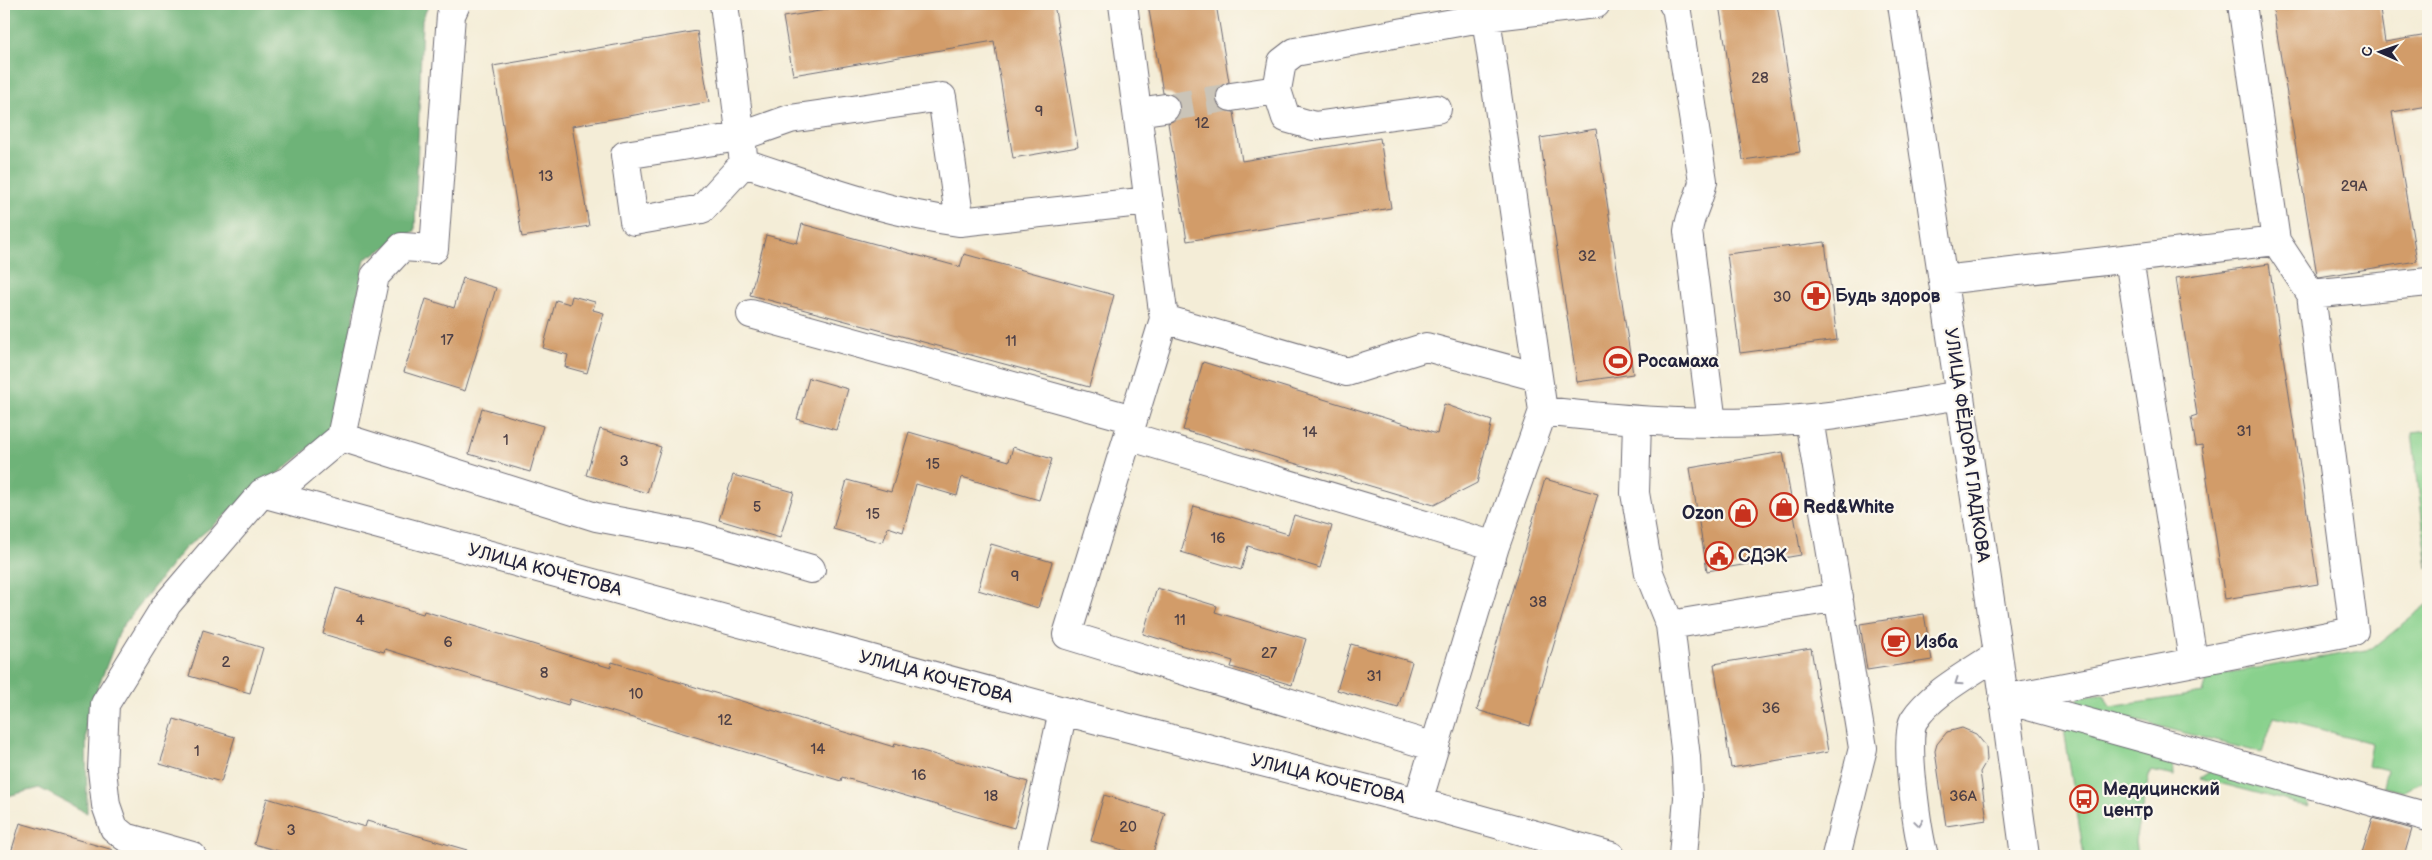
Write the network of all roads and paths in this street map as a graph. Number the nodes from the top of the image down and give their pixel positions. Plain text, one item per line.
1 (724, 4) edge
2 (1123, 4) edge
3 (1596, 4) edge
4 (1673, 4) edge
5 (1902, 4) edge
6 (2242, 4) edge
7 (454, 10) edge
8 (1485, 11) edge
9 (1277, 90) junction
10 (1231, 97) tunnel mouth
11 (1166, 108) tunnel mouth
12 (1437, 109) dead end
13 (1136, 112) junction
14 (739, 136) junction
15 (744, 163) junction
16 (1149, 201) junction
17 (960, 222) junction
18 (2276, 241) junction
19 (2128, 259) junction
20 (1943, 280) junction
21 (2428, 282) edge
22 (2311, 294) junction
23 (751, 314) dead end
24 (1164, 319) junction
25 (1538, 377) junction
26 (1960, 395) junction
27 (1542, 411) junction
28 (1809, 418) junction
29 (1637, 421) junction
30 (1712, 423) junction
31 (1130, 428) junction
32 (341, 437) junction
33 (262, 493) junction
34 (1495, 546) junction
35 (812, 569) dead end
36 (1839, 597) junction
37 (1670, 625) junction
38 (1998, 654) junction
39 (2194, 660) junction
40 (2003, 699) junction
41 (1063, 712) junction
42 (1435, 746) junction
43 (1418, 802) junction
44 (2428, 817) edge
45 (192, 856) edge
46 (1031, 856) edge
47 (1611, 856) edge
48 (1682, 856) edge
49 (1836, 856) edge
50 (1924, 856) edge
51 (2025, 856) edge

1 - 14 street
2 - 13 street
3 - 8 street
4 - 30 street
5 - 20 street, УЛИЦА ФЁДОРА ГЛАДКОВА
6 - 18 street
7 - 32 street
8 - 9 street
8 - 25 street
9 - 10 street
9 - 12 street
11 - 13 street
13 - 16 street
14 - 15 street
14 - 15 street
14 - 17 street
15 - 17 street
16 - 17 street
16 - 24 street
18 - 19 street
18 - 22 street
19 - 20 street
19 - 39 street
20 - 26 street, УЛИЦА ФЁДОРА ГЛАДКОВА
21 - 22 street
22 - 39 street
23 - 31 street
24 - 25 street
24 - 31 street
25 - 27 street
26 - 28 street
26 - 38 street, УЛИЦА ФЁДОРА ГЛАДКОВА
27 - 29 street
27 - 34 street
28 - 30 street
28 - 36 street
29 - 30 street
29 - 37 street
31 - 34 street
31 - 42 street
32 - 33 street
32 - 35 street
33 - 41 street, УЛИЦА КОЧЕТОВА
33 - 45 street
34 - 42 street
36 - 37 street
36 - 49 street
37 - 48 street
38 - 40 street, УЛИЦА ФЁДОРА ГЛАДКОВА
38 -> 50 street
39 - 40 street
40 - 44 street
40 - 51 street, УЛИЦА ФЁДОРА ГЛАДКОВА
41 - 43 street, УЛИЦА КОЧЕТОВА
41 - 46 street
42 - 43 street
43 - 47 street, УЛИЦА КОЧЕТОВА

